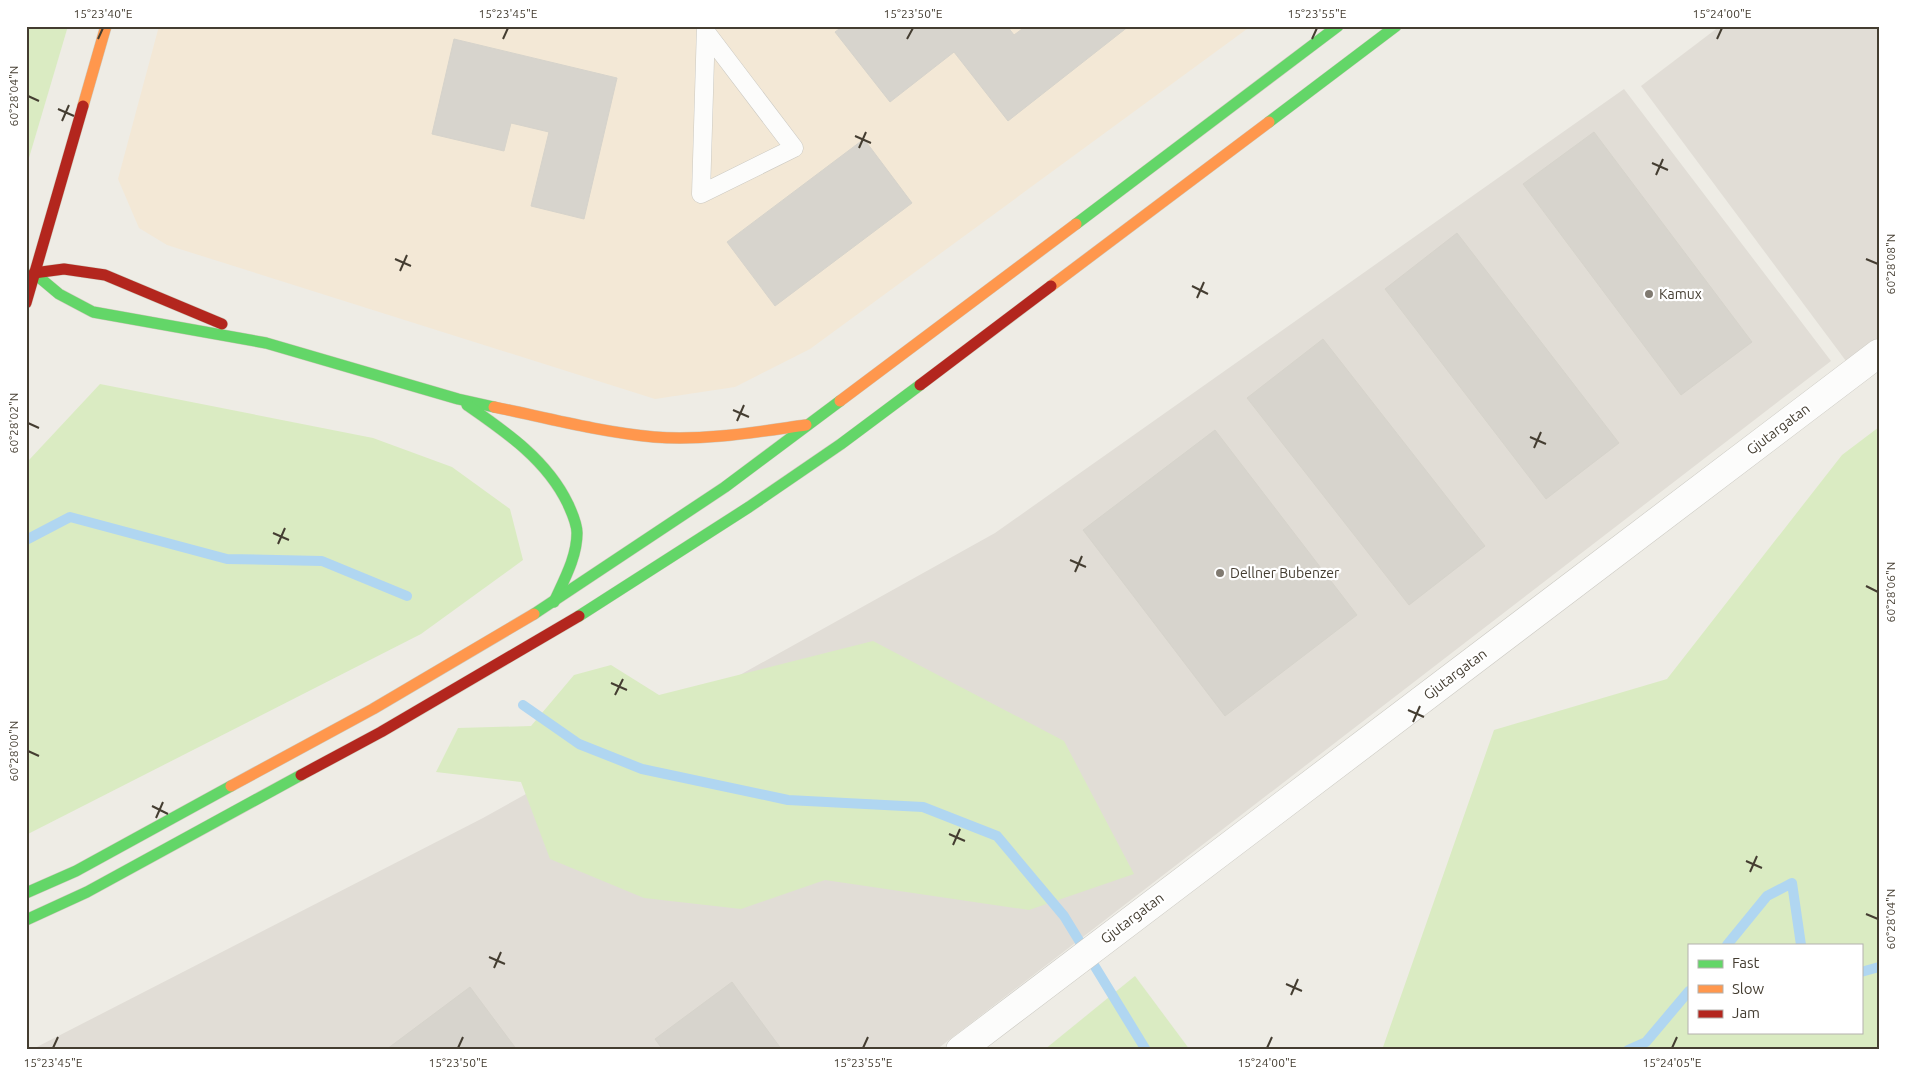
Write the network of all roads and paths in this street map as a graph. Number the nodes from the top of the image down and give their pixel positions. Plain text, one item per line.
1 (106, 26) edge
2 (1338, 26) edge
3 (1396, 26) edge
4 (706, 29) edge
5 (34, 273) junction
6 (26, 303) edge
7 (266, 343) junction
8 (1879, 353) edge
9 (458, 399) junction
10 (810, 424) junction
11 (554, 602) junction
12 (26, 893) edge
13 (26, 920) edge
14 (960, 1050) edge

1 - 5 main road
2 - 10 main road
3 - 13 main road
4 - 4 lane
5 - 6 main road
5 - 7 main road
5 - 7 main road
7 - 9 main road
8 - 14 street, Gjutargatan
9 - 10 main road
9 - 11 main road
10 - 11 main road
11 - 12 main road

